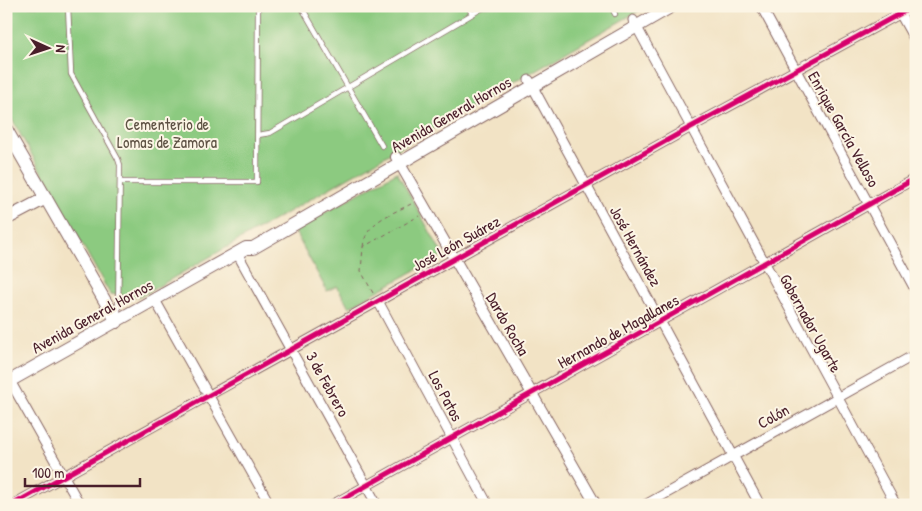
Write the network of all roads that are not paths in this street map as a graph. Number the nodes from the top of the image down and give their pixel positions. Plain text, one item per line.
1 (68, 6) edge
2 (258, 6) edge
3 (301, 6) edge
4 (468, 6) edge
5 (486, 6) edge
6 (611, 6) edge
7 (658, 6) edge
8 (672, 6) edge
9 (761, 6) edge
10 (914, 6) edge
11 (898, 10) edge
12 (472, 14) junction
13 (615, 14) dead end
14 (635, 23) junction
15 (916, 42) edge
16 (795, 71) junction
17 (530, 83) junction
18 (347, 87) junction
19 (691, 127) junction
20 (6, 129) edge
21 (258, 135) junction
22 (382, 146) dead end
23 (397, 160) junction
24 (916, 178) edge
25 (120, 182) junction
26 (586, 186) junction
27 (46, 198) junction
28 (868, 205) junction
29 (6, 219) edge
30 (242, 250) junction
31 (454, 259) junction
32 (763, 263) junction
33 (916, 291) edge
34 (155, 300) junction
35 (378, 300) junction
36 (117, 322) junction
37 (660, 322) junction
38 (292, 350) junction
39 (916, 354) edge
40 (7, 379) edge
41 (209, 395) junction
42 (531, 395) junction
43 (838, 397) junction
44 (452, 439) junction
45 (733, 455) junction
46 (64, 476) junction
47 (367, 486) junction
48 (12, 505) edge
49 (80, 505) edge
50 (270, 505) edge
51 (332, 505) edge
52 (377, 505) edge
53 (488, 505) edge
54 (596, 505) edge
55 (645, 505) edge
56 (760, 505) edge
57 (896, 505) edge

1 - 25 lane
2 - 21 lane
3 - 18 lane
4 - 12 lane
5 - 12 lane
6 - 13 lane
7 - 14 main road, Avenida General Hornos
8 - 14 main road, Avenida General Hornos
9 - 16 street, Enrique García Velloso
10 - 11 street, José León Suárez
11 - 15 street
11 - 16 street, José León Suárez
12 - 18 lane
14 - 17 main road, Avenida General Hornos
14 - 19 street, Gobernador Ugarte
16 - 19 street, José León Suárez
16 - 28 street, Enrique García Velloso
17 - 23 main road, Avenida General Hornos
17 - 26 street, José Hernández
18 - 21 lane
18 - 22 lane
19 - 26 street, José León Suárez
19 - 32 street, Gobernador Ugarte
20 - 27 main road
21 - 25 lane
23 - 30 main road, Avenida General Hornos
23 - 31 street, Dardo Rocha
24 - 28 street, Hernando de Magallanes
25 - 36 lane
26 - 31 street, José León Suárez
26 - 37 street, José Hernández
27 - 29 main road
27 - 36 main road
28 - 32 street, Hernando de Magallanes
28 - 33 street, Enrique García Velloso
30 - 34 main road, Avenida General Hornos
30 - 38 street, 3 de Febrero
31 - 35 street, José León Suárez
31 - 42 street, Dardo Rocha
32 - 37 street, Hernando de Magallanes
32 - 43 street, Gobernador Ugarte
34 - 36 main road, Avenida General Hornos
34 - 41 street
35 - 38 street, José León Suárez
35 - 44 street, Los Patos
36 - 40 main road, Avenida General Hornos
37 - 42 street, Hernando de Magallanes
37 - 45 street, José Hernández
38 - 41 street, José León Suárez
38 - 47 street, 3 de Febrero
39 - 43 street, Colón
40 - 46 street
41 - 46 street, José León Suárez
41 - 50 street
42 - 44 street, Hernando de Magallanes
42 - 54 street, Dardo Rocha
43 - 45 street, Colón
43 - 57 street, Gobernador Ugarte
44 - 47 street, Hernando de Magallanes
44 - 53 street, Los Patos
45 - 55 street, Colón
45 - 56 street, José Hernández
46 - 48 street, José León Suárez
46 - 49 street
47 - 51 street, Hernando de Magallanes
47 - 52 street, 3 de Febrero

